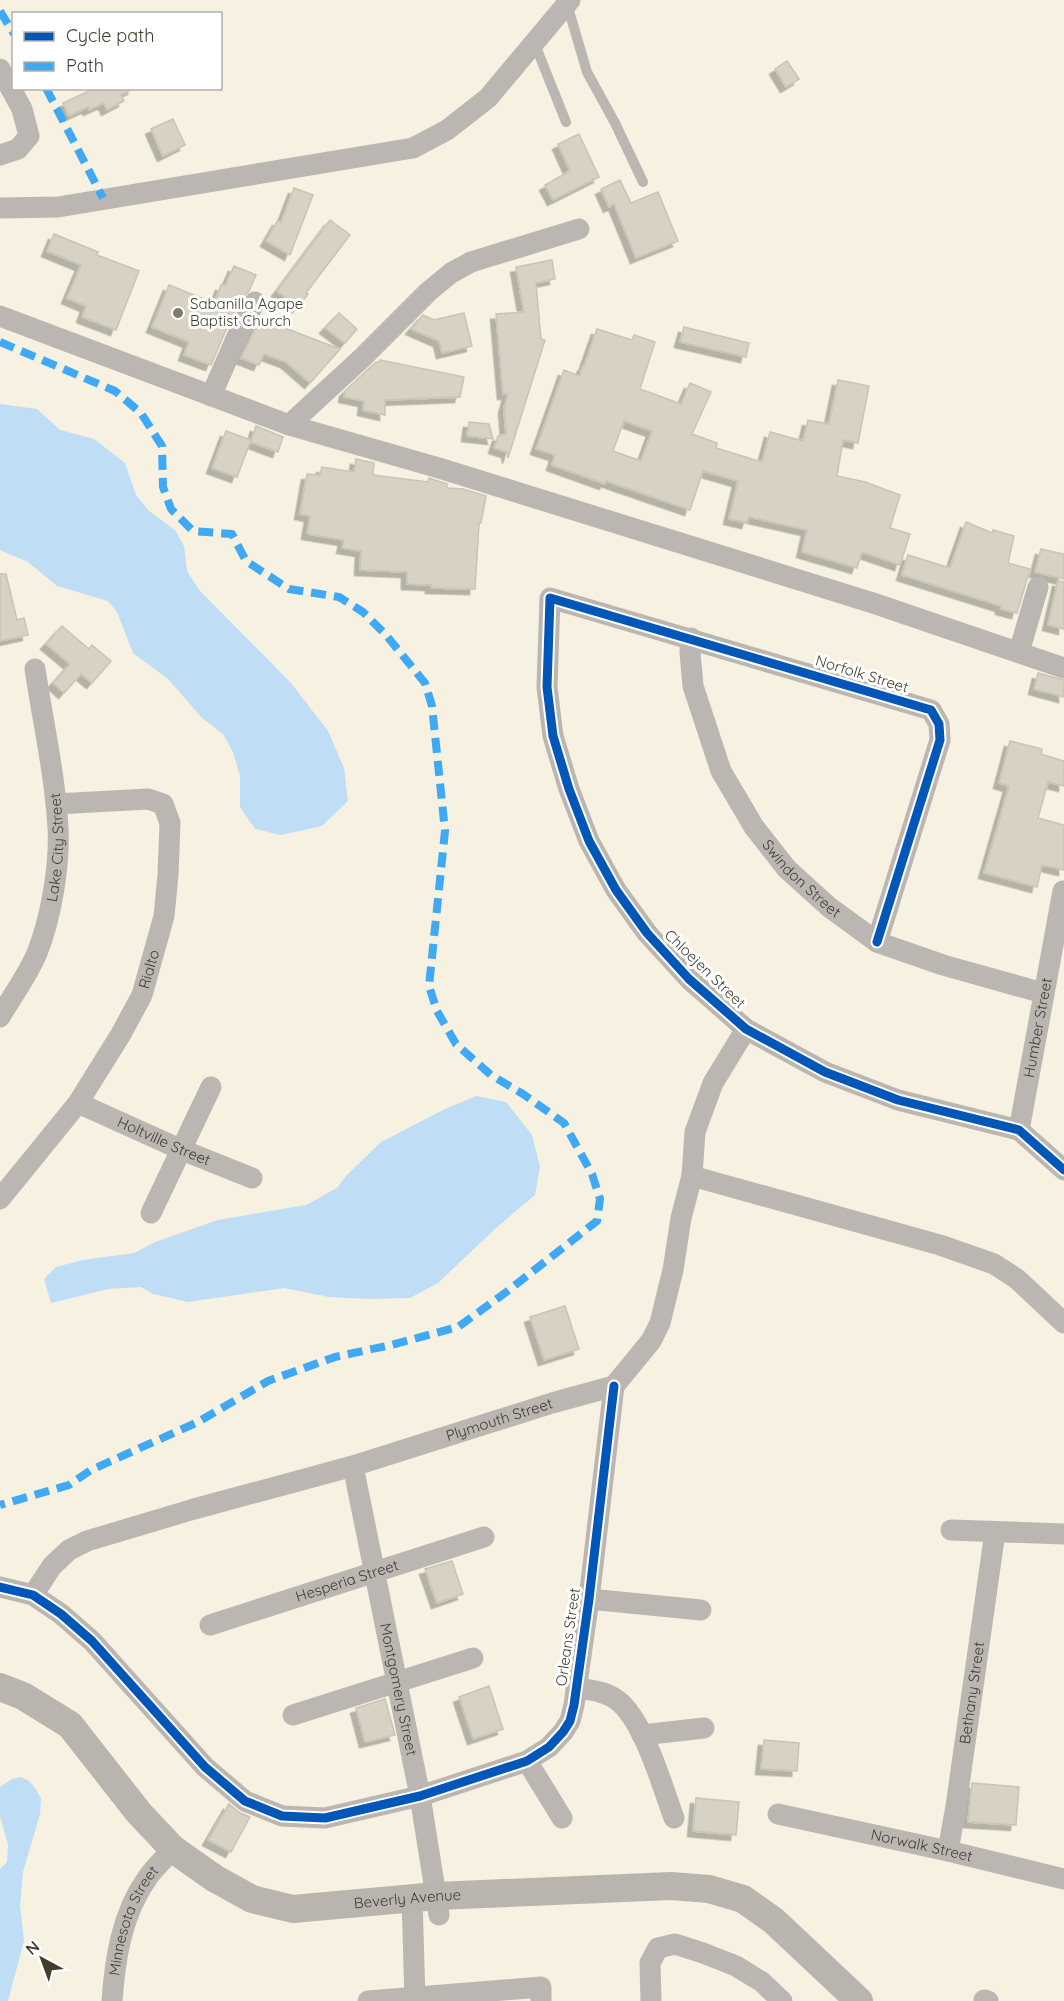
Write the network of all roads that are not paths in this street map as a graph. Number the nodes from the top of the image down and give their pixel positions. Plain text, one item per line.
1 (568, 2) edge
2 (534, 42) junction
3 (0, 69) edge
4 (566, 122) dead end
5 (0, 154) edge
6 (643, 182) dead end
7 (0, 208) edge
8 (579, 229) dead end
9 (255, 302) dead end
10 (0, 316) edge
11 (211, 396) junction
12 (289, 425) junction
13 (1038, 587) dead end
14 (550, 598) joint
15 (691, 638) junction
16 (1019, 652) junction
17 (1064, 668) edge
18 (34, 669) dead end
19 (56, 804) junction
20 (1063, 891) edge
21 (877, 942) junction
22 (1043, 993) junction
23 (0, 1017) edge
24 (746, 1029) junction
25 (211, 1088) dead end
26 (78, 1103) junction
27 (1019, 1130) junction
28 (182, 1150) junction
29 (1064, 1170) edge
30 (692, 1176) junction
31 (252, 1178) dead end
32 (0, 1199) edge
33 (151, 1214) dead end
34 (1064, 1323) edge
35 (614, 1386) junction
36 (353, 1466) junction
37 (951, 1530) dead end
38 (995, 1532) junction
39 (1064, 1534) edge
40 (484, 1537) dead end
41 (374, 1573) junction
42 (0, 1587) edge
43 (33, 1595) junction
44 (589, 1599) junction
45 (701, 1610) dead end
46 (210, 1625) dead end
47 (473, 1658) dead end
48 (397, 1683) junction
49 (0, 1687) edge
50 (576, 1688) junction
51 (0, 1709) edge
52 (293, 1715) dead end
53 (704, 1728) dead end
54 (642, 1735) junction
55 (527, 1761) junction
56 (420, 1796) junction
57 (778, 1814) dead end
58 (562, 1818) dead end
59 (674, 1818) dead end
60 (948, 1851) junction
61 (167, 1855) junction
62 (1064, 1879) edge
63 (425, 1906) junction
64 (415, 1999) edge
65 (112, 2001) edge
66 (368, 2001) edge
67 (541, 2001) edge
68 (651, 2001) edge
69 (782, 2001) edge
70 (840, 2001) edge
71 (859, 2001) edge

1 - 2 street
1 - 6 lane
2 - 4 lane
2 - 7 street
3 - 5 street
8 - 12 street
9 - 11 street
10 - 11 street
11 - 12 street
12 - 16 street
13 - 16 street
14 - 15 street, Norfolk Street
14 - 24 street, Chloejen Street
15 - 21 street, Swindon Street
15 - 21 street, Norfolk Street
16 - 17 street
18 - 19 street, Lake City Street
19 - 23 street, Lake City Street
19 - 26 street, Rialto
20 - 22 street, Humber Street
21 - 22 street, Swindon Street
22 - 27 street, Humber Street
24 - 27 street, Chloejen Street
24 - 30 street
25 - 28 street
26 - 28 street, Holtville Street
26 - 32 street, Rialto
27 - 29 street, Chloejen Street
28 - 31 street, Holtville Street
28 - 33 street
30 - 34 street
30 - 35 street
35 - 36 street, Plymouth Street
35 - 44 street, Orleans Street
36 - 41 street, Montgomery Street
36 - 43 street, Plymouth Street
37 - 38 street
38 - 39 street
38 - 60 street, Bethany Street
40 - 41 street, Hesperia Street
41 - 46 street, Hesperia Street
41 - 48 street, Montgomery Street
42 - 43 street
43 - 56 street, Orleans Street
44 - 45 street
44 - 50 street, Orleans Street
47 - 48 street
48 - 52 street
48 - 56 street, Montgomery Street
49 - 61 street, Beverly Avenue
50 - 54 street
50 - 55 street, Orleans Street
51 - 61 street, Beverly Avenue
53 - 54 street
54 - 59 street
55 - 56 street, Orleans Street
55 - 58 street
56 - 63 street, Montgomery Street
57 - 60 street, Norwalk Street
60 - 62 street, Norwalk Street
61 - 63 street, Beverly Avenue
61 - 65 street, Minnesota Street
63 - 64 street, Montgomery Street
63 - 70 street, Beverly Avenue
63 - 71 street, Beverly Avenue
64 - 66 street
64 - 67 street
68 - 69 street

